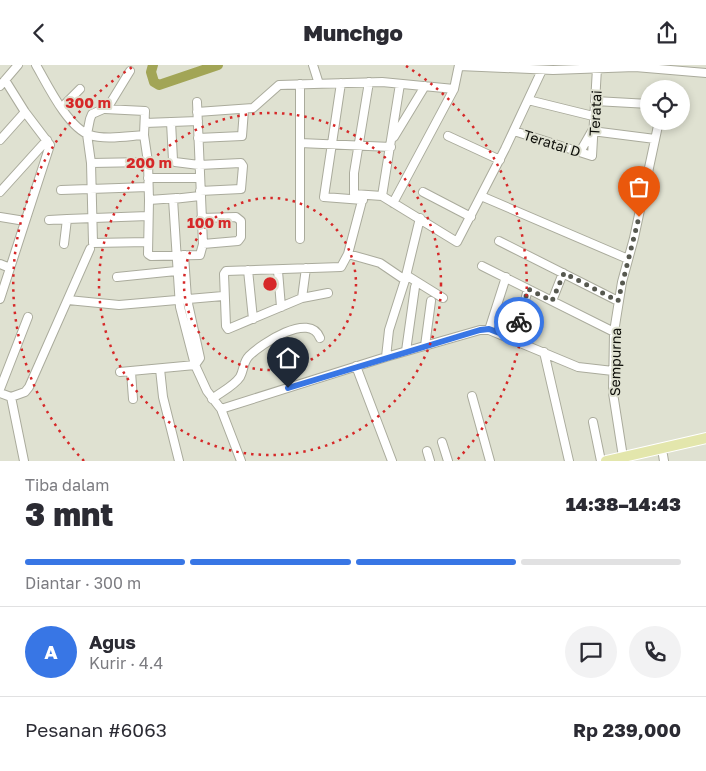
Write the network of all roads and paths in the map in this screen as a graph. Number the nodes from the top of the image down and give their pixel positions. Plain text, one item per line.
1 (18, 65) edge
2 (36, 65) edge
3 (313, 65) edge
4 (459, 65) edge
5 (490, 66) edge
6 (624, 66) edge
7 (523, 67) edge
8 (598, 69) junction
9 (542, 70) junction
10 (130, 71) dead end
11 (706, 73) edge
12 (5, 80) junction
13 (369, 82) junction
14 (341, 83) junction
15 (300, 84) junction
16 (319, 84) junction
17 (400, 84) junction
18 (0, 86) edge
19 (425, 86) junction
20 (80, 89) dead end
21 (454, 89) junction
22 (528, 100) junction
23 (595, 101) junction
24 (196, 102) dead end
25 (640, 104) edge
26 (62, 107) junction
27 (105, 109) junction
28 (244, 110) junction
29 (25, 112) junction
30 (197, 112) junction
31 (593, 116) junction
32 (198, 121) junction
33 (171, 122) junction
34 (145, 123) junction
35 (657, 130) edge
36 (514, 131) junction
37 (592, 131) junction
38 (87, 134) junction
39 (144, 135) junction
40 (448, 136) dead end
41 (198, 138) junction
42 (655, 139) junction
43 (0, 140) edge
44 (47, 140) junction
45 (300, 143) junction
46 (392, 144) junction
47 (331, 145) junction
48 (359, 145) junction
49 (580, 152) junction
50 (591, 156) joint
51 (500, 160) junction
52 (148, 162) junction
53 (91, 163) junction
54 (199, 165) junction
55 (148, 178) junction
56 (200, 178) junction
57 (148, 187) junction
58 (61, 190) dead end
59 (92, 190) junction
60 (0, 192) edge
61 (423, 192) dead end
62 (200, 194) junction
63 (382, 196) junction
64 (481, 196) junction
65 (178, 198) junction
66 (363, 198) junction
67 (148, 199) junction
68 (393, 203) junction
69 (148, 216) junction
70 (0, 217) edge
71 (471, 217) junction
72 (92, 218) junction
73 (201, 218) junction
74 (67, 219) junction
75 (420, 219) junction
76 (49, 220) dead end
77 (24, 221) junction
78 (300, 239) dead end
79 (498, 241) dead end
80 (148, 242) junction
81 (64, 244) dead end
82 (203, 245) junction
83 (90, 249) dead end
84 (348, 254) junction
85 (180, 255) junction
86 (628, 259) junction
87 (0, 264) edge
88 (482, 266) dead end
89 (10, 268) junction
90 (306, 268) junction
91 (248, 270) junction
92 (176, 271) junction
93 (278, 271) junction
94 (564, 273) junction
95 (117, 277) dead end
96 (405, 277) junction
97 (506, 277) junction
98 (415, 287) dead end
99 (528, 289) junction
100 (328, 293) dead end
101 (223, 296) junction
102 (302, 298) junction
103 (443, 298) dead end
104 (0, 299) edge
105 (183, 299) junction
106 (68, 300) junction
107 (432, 301) dead end
108 (552, 301) junction
109 (618, 301) junction
110 (280, 307) junction
111 (28, 317) dead end
112 (253, 319) junction
113 (489, 329) junction
114 (614, 332) junction
115 (320, 338) dead end
116 (515, 339) junction
117 (425, 346) junction
118 (406, 351) junction
119 (544, 352) junction
120 (386, 357) junction
121 (195, 365) junction
122 (356, 366) junction
123 (160, 369) junction
124 (613, 371) junction
125 (120, 372) dead end
126 (131, 372) junction
127 (0, 389) edge
128 (0, 393) edge
129 (472, 396) dead end
130 (11, 397) junction
131 (133, 399) dead end
132 (212, 399) junction
133 (222, 409) junction
134 (593, 422) dead end
135 (706, 439) edge
136 (442, 442) dead end
137 (686, 446) junction
138 (706, 446) edge
139 (427, 451) dead end
140 (622, 457) junction
141 (664, 458) edge
142 (24, 461) edge
143 (179, 461) edge
144 (241, 461) edge
145 (392, 461) edge
146 (430, 461) edge
147 (448, 461) edge
148 (490, 461) edge
149 (569, 461) edge
150 (601, 461) edge
151 (606, 461) edge
152 (636, 461) edge

1 - 12 street
2 - 26 street
3 - 16 street
4 - 5 street
4 - 21 street
5 - 7 street
6 - 8 street
6 - 11 street
7 - 9 street
8 - 9 street
8 - 23 street, Teratai
9 - 22 street
10 - 27 street
12 - 18 street
12 - 29 street
13 - 14 street
13 - 17 street
13 - 48 street
14 - 16 street
14 - 47 street
15 - 16 street
15 - 28 street
15 - 45 street
17 - 19 street
17 - 46 street
19 - 21 street
19 - 46 street
20 - 26 street
21 - 68 street
22 - 31 street
22 - 36 street
23 - 25 street
23 - 31 street, Teratai
24 - 30 street
26 - 38 street
27 - 34 street
27 - 38 street
28 - 30 street
28 - 41 street
29 - 43 street
29 - 44 street
30 - 32 street
31 - 37 street, Teratai
32 - 33 street
32 - 41 street
33 - 34 street
33 - 54 street
34 - 39 street
35 - 42 street, Sempurna
36 - 49 street, Teratai D
36 - 51 street
37 - 42 street
37 - 49 street
37 - 50 street, Teratai
38 - 39 street
38 - 53 street
39 - 52 street
40 - 51 street
41 - 54 street
42 - 86 street, Sempurna
44 - 60 street
44 - 77 street
45 - 47 street
45 - 78 street
46 - 48 street
46 - 63 street
47 - 48 street
47 - 66 street
48 - 66 street
49 - 50 street, Teratai D
51 - 64 street
52 - 53 street
52 - 55 street
53 - 59 street
54 - 56 street
54 - 62 street
55 - 56 street
55 - 57 street
56 - 62 street
57 - 59 street
57 - 67 street
58 - 59 street
59 - 72 street
61 - 71 street
62 - 65 street
62 - 73 street
63 - 66 street
63 - 68 street
64 - 71 street
64 - 86 street
65 - 67 street
65 - 85 street
66 - 84 street
67 - 69 street
68 - 75 street
69 - 72 street
69 - 80 street
70 - 77 street
71 - 75 street
72 - 74 street
72 - 80 street
73 - 82 street
73 - 82 street
74 - 76 street
74 - 81 street
75 - 96 street
77 - 89 street
79 - 94 street
80 - 85 street
82 - 85 street
83 - 106 street
84 - 90 street
84 - 96 street
85 - 92 street
85 - 105 street
86 - 109 street, Sempurna
87 - 89 street
88 - 97 street
89 - 104 street
90 - 93 street
90 - 102 street
91 - 93 street
91 - 101 street
91 - 112 street
92 - 95 street
92 - 105 street
93 - 110 street
94 - 108 street
94 - 109 street
96 - 103 street
96 - 120 street
97 - 99 street
97 - 113 street
98 - 118 street
99 - 108 street
99 - 116 street
100 - 102 street
101 - 105 street
101 - 112 street
102 - 110 street
105 - 106 street
105 - 121 street
106 - 130 street
107 - 117 street
108 - 114 street
109 - 114 street, Sempurna
110 - 112 street
111 - 127 street
113 - 116 street
113 - 117 street
114 - 124 street, Sempurna
115 - 132 street
116 - 119 street
117 - 118 street
118 - 120 street
119 - 124 street
119 - 149 street
120 - 122 street
121 - 123 street
121 - 132 street
122 - 133 street
122 - 145 street
123 - 126 street
123 - 143 street
124 - 140 street, Sempurna
125 - 126 street
126 - 131 street
128 - 130 street
129 - 148 street
130 - 142 street
132 - 133 street
133 - 144 street
134 - 150 street
135 - 137 main road
136 - 147 street
137 - 138 main road
137 - 140 main road
137 - 141 main road
139 - 146 street
140 - 151 main road
141 - 152 main road

